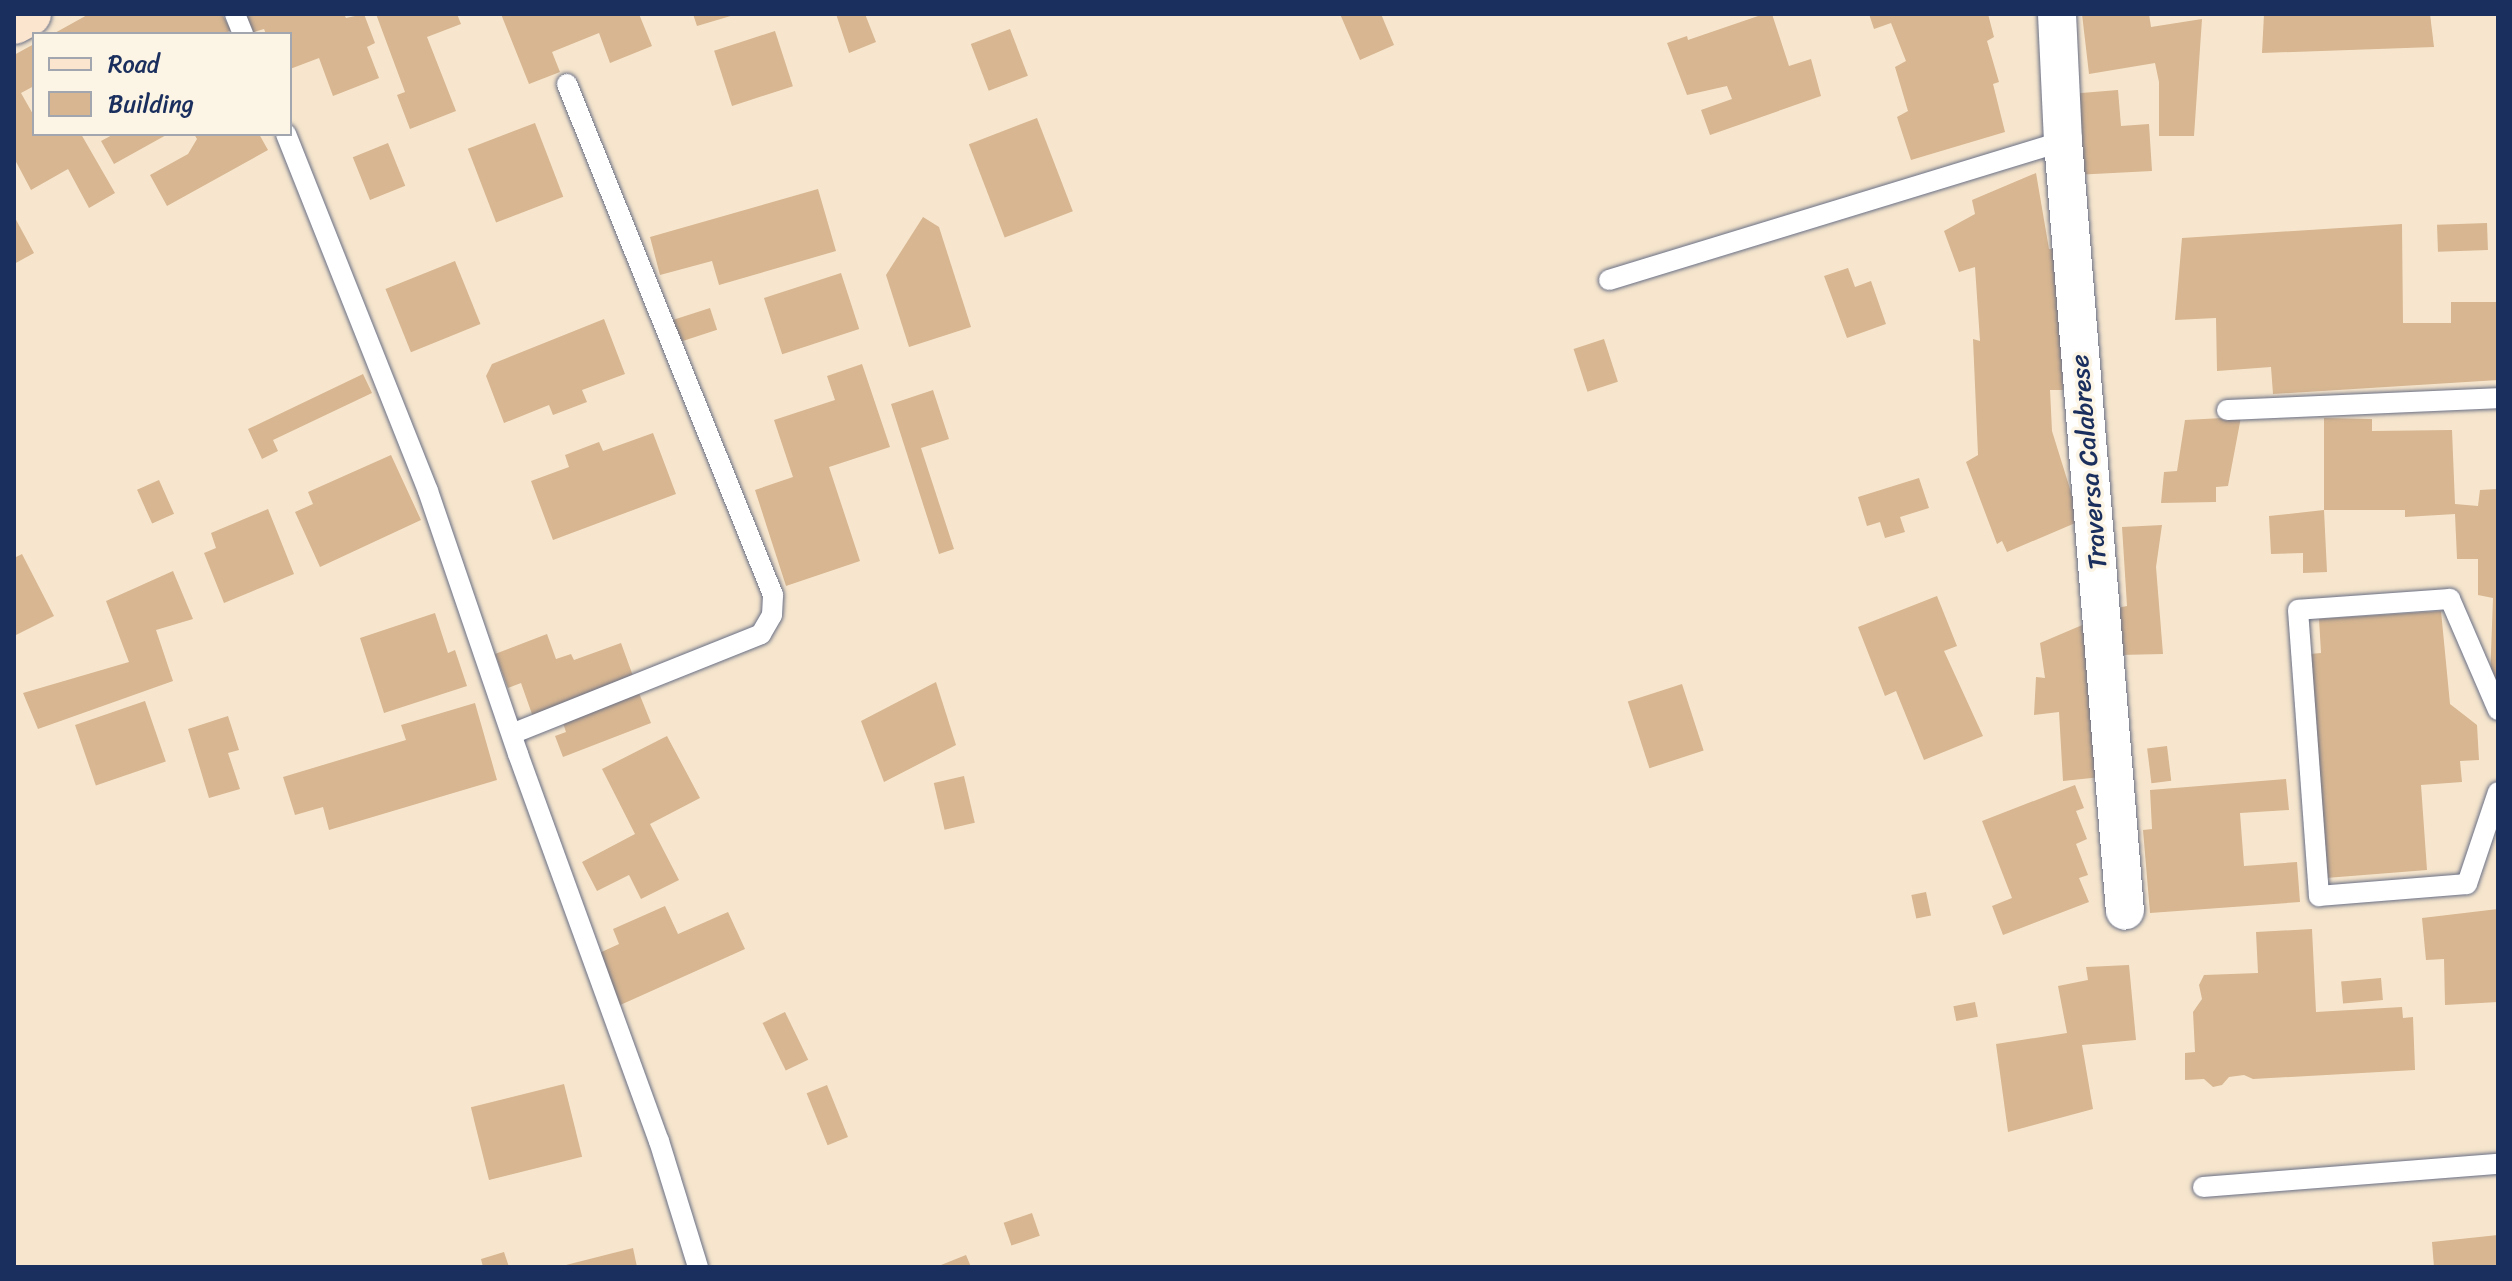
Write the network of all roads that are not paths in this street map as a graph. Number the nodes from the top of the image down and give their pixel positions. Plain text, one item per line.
1 (29, 14) edge
2 (2057, 14) edge
3 (14, 22) edge
4 (567, 84) dead end
5 (287, 136) edge
6 (2063, 141) junction
7 (1609, 280) dead end
8 (2498, 398) edge
9 (2227, 410) dead end
10 (2498, 710) edge
11 (514, 733) junction
12 (2498, 792) edge
13 (2125, 911) dead end
14 (2498, 1164) edge
15 (2203, 1187) dead end
16 (698, 1267) edge

1 - 3 street
2 - 6 street, Traversa Calabrese
4 - 11 lane
5 - 11 lane
6 - 7 lane
6 - 13 street, Traversa Calabrese
8 - 9 lane
10 - 12 lane
11 - 16 lane
14 - 15 lane

